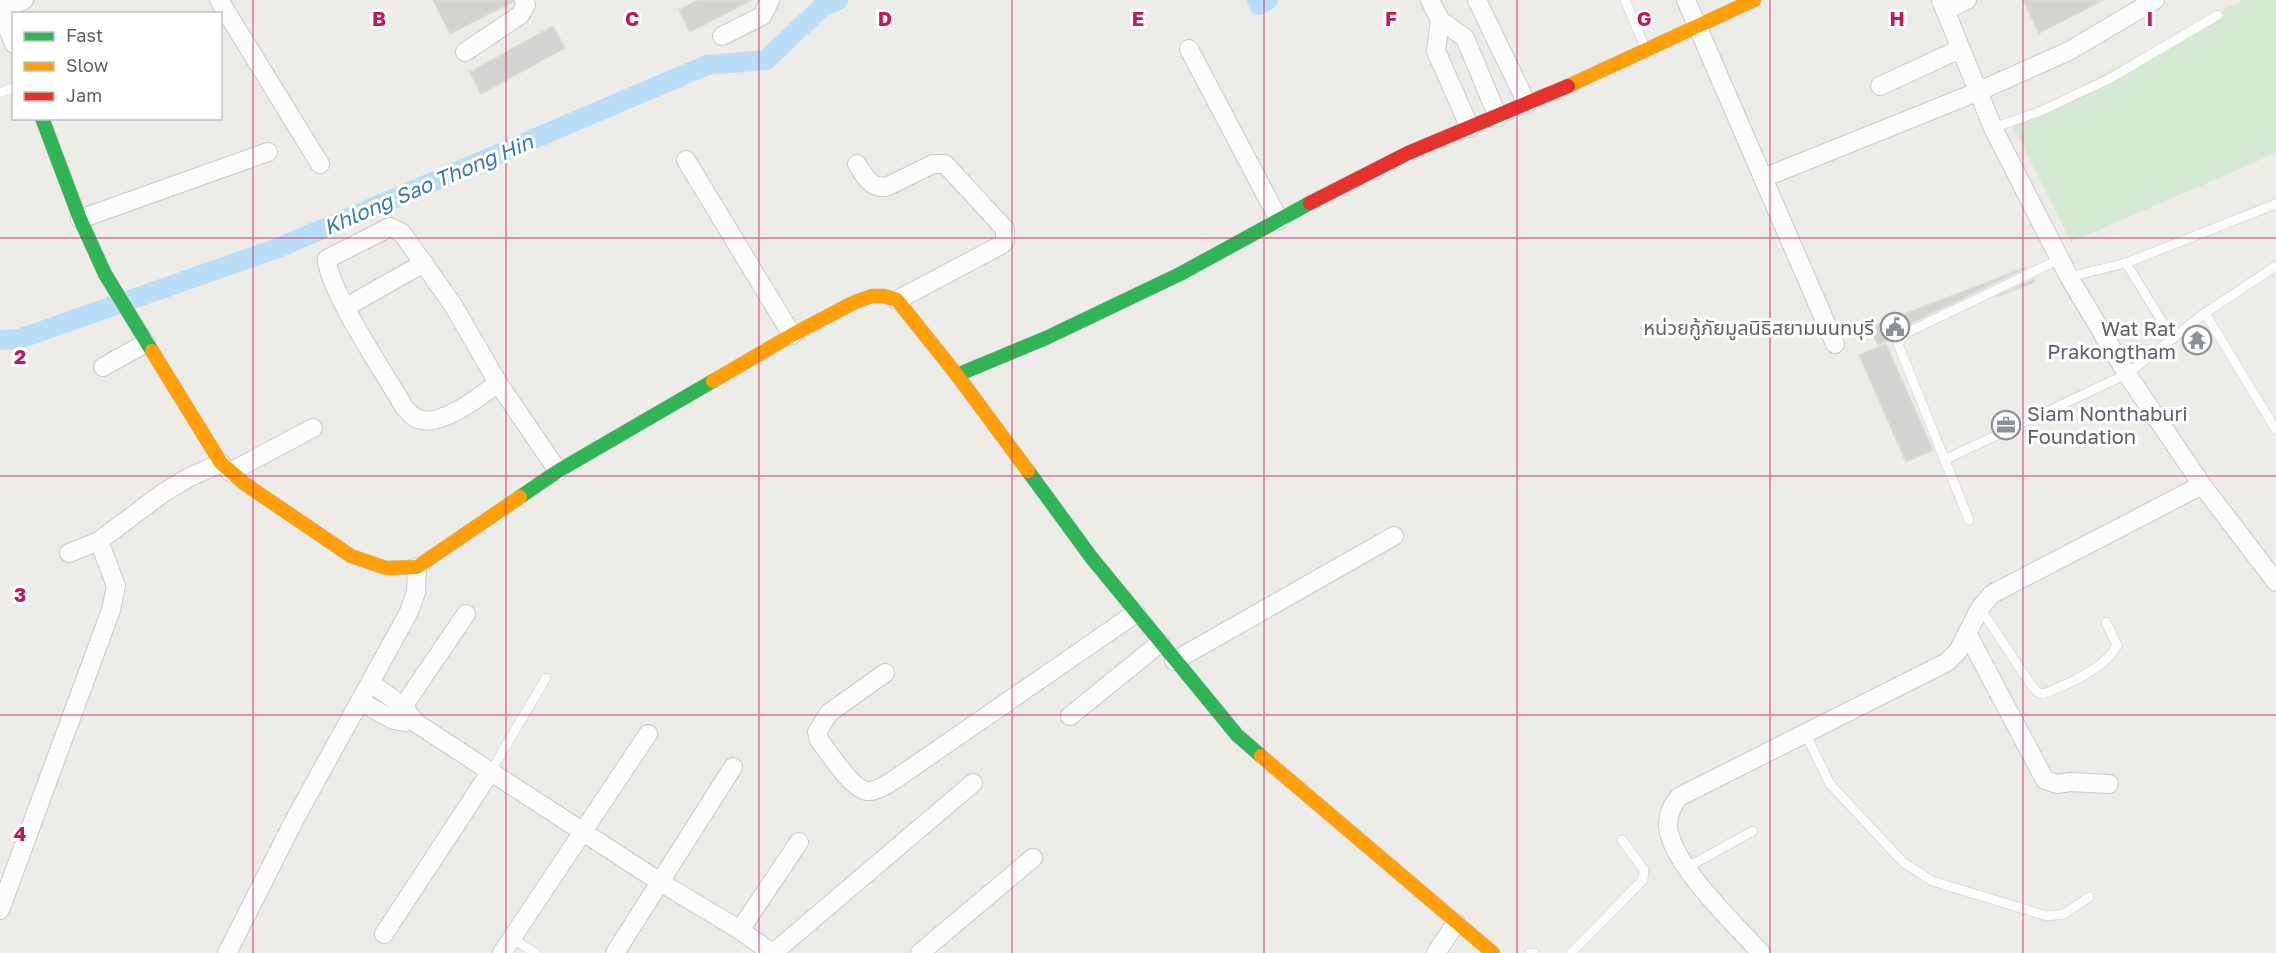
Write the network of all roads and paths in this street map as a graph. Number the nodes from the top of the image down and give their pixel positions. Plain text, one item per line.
1 (24, 0) edge
2 (219, 0) edge
3 (524, 0) edge
4 (770, 0) edge
5 (1430, 0) edge
6 (1477, 0) edge
7 (1625, 0) edge
8 (1686, 0) edge
9 (1754, 0) edge
10 (1967, 0) edge
11 (2155, 0) edge
12 (1943, 5) edge
13 (0, 8) edge
14 (2218, 15) dead end
15 (1440, 20) junction
16 (1697, 27) junction
17 (722, 36) dead end
18 (12, 39) edge
19 (1960, 49) junction
20 (1189, 50) dead end
21 (1647, 51) junction
22 (465, 52) dead end
23 (1880, 86) dead end
24 (1977, 92) junction
25 (1527, 104) junction
26 (1498, 117) junction
27 (43, 120) edge
28 (1470, 128) junction
29 (1993, 128) junction
30 (268, 152) dead end
31 (686, 160) dead end
32 (320, 164) dead end
33 (857, 164) dead end
34 (1763, 178) junction
35 (2276, 204) edge
36 (80, 219) junction
37 (1279, 220) junction
38 (2060, 259) junction
39 (424, 263) junction
40 (2126, 263) junction
41 (2276, 266) edge
42 (2069, 277) junction
43 (897, 300) junction
44 (346, 307) junction
45 (2205, 313) junction
46 (792, 335) junction
47 (2173, 339) junction
48 (146, 343) junction
49 (1835, 344) dead end
50 (103, 367) dead end
51 (2127, 374) junction
52 (957, 375) junction
53 (498, 384) junction
54 (313, 428) dead end
55 (2276, 430) edge
56 (1944, 460) junction
57 (226, 468) junction
58 (558, 471) junction
59 (2202, 485) junction
60 (1970, 520) dead end
61 (1394, 536) dead end
62 (99, 541) junction
63 (69, 552) dead end
64 (417, 567) junction
65 (2276, 582) edge
66 (1980, 608) junction
67 (466, 614) dead end
68 (1136, 614) junction
69 (2106, 622) dead end
70 (1967, 633) junction
71 (1160, 643) junction
72 (1174, 661) junction
73 (885, 673) dead end
74 (546, 678) dead end
75 (371, 683) junction
76 (360, 702) junction
77 (399, 713) junction
78 (1070, 716) dead end
79 (648, 734) dead end
80 (1805, 734) junction
81 (733, 767) dead end
82 (491, 771) junction
83 (973, 783) dead end
84 (2109, 784) dead end
85 (1753, 831) dead end
86 (583, 832) junction
87 (1622, 840) dead end
88 (799, 842) dead end
89 (1033, 858) dead end
90 (1686, 868) junction
91 (660, 882) junction
92 (2089, 897) dead end
93 (0, 910) edge
94 (1456, 923) junction
95 (740, 930) junction
96 (384, 934) dead end
97 (507, 946) edge
98 (769, 952) edge
99 (227, 953) edge
100 (536, 953) edge
101 (615, 953) edge
102 (920, 953) edge
103 (1436, 953) edge
104 (1493, 953) edge
105 (1571, 953) edge
106 (1761, 953) edge

1 - 13 street
2 - 32 street
3 - 22 street
4 - 17 street
5 - 15 street
6 - 25 street
7 - 21 lane
8 - 16 street
9 - 16 street
10 - 12 street
11 - 24 street
12 - 19 street
13 - 18 street
14 - 29 lane
15 - 26 street
15 - 28 street
16 - 21 street
16 - 34 street
19 - 23 street
19 - 24 street
20 - 37 street
21 - 25 street
24 - 29 street
24 - 34 street
25 - 26 street
26 - 28 street
27 - 36 street
28 - 37 street
29 - 38 street
30 - 36 street
31 - 46 street
33 - 43 street
34 - 49 street
35 - 40 lane
36 - 48 street
37 - 52 street
38 - 42 street
38 - 56 lane
39 - 44 street
39 - 44 street
39 - 53 street
40 - 42 lane
40 - 47 lane
41 - 45 lane
42 - 51 street
43 - 46 street
43 - 52 street
44 - 53 street
45 - 47 lane
45 - 55 lane
46 - 58 street
47 - 51 lane
48 - 50 street
48 - 57 street
51 - 56 lane
51 - 59 street
52 - 68 street
53 - 58 street
54 - 57 street
56 - 60 lane
57 - 62 street
57 - 64 street
58 - 64 street
59 - 65 street
59 - 66 street
61 - 72 street
62 - 63 street
62 - 93 street
64 - 75 street
66 - 69 lane
66 - 70 street
67 - 77 street
68 - 71 street
68 - 73 street
70 - 80 street
70 - 84 street
71 - 72 street
71 - 78 street
72 - 94 street
74 - 82 lane
75 - 76 street
75 - 77 street
76 - 77 street
76 - 99 street
77 - 82 street
79 - 86 street
80 - 90 street
80 - 92 lane
81 - 91 street
82 - 86 street
82 - 96 street
83 - 98 street
85 - 90 lane
86 - 91 street
86 - 97 street
87 - 105 lane
88 - 95 street
89 - 102 street
90 - 106 street
91 - 95 street
91 - 101 street
94 - 103 street
94 - 104 street
95 - 98 street
97 - 100 lane

